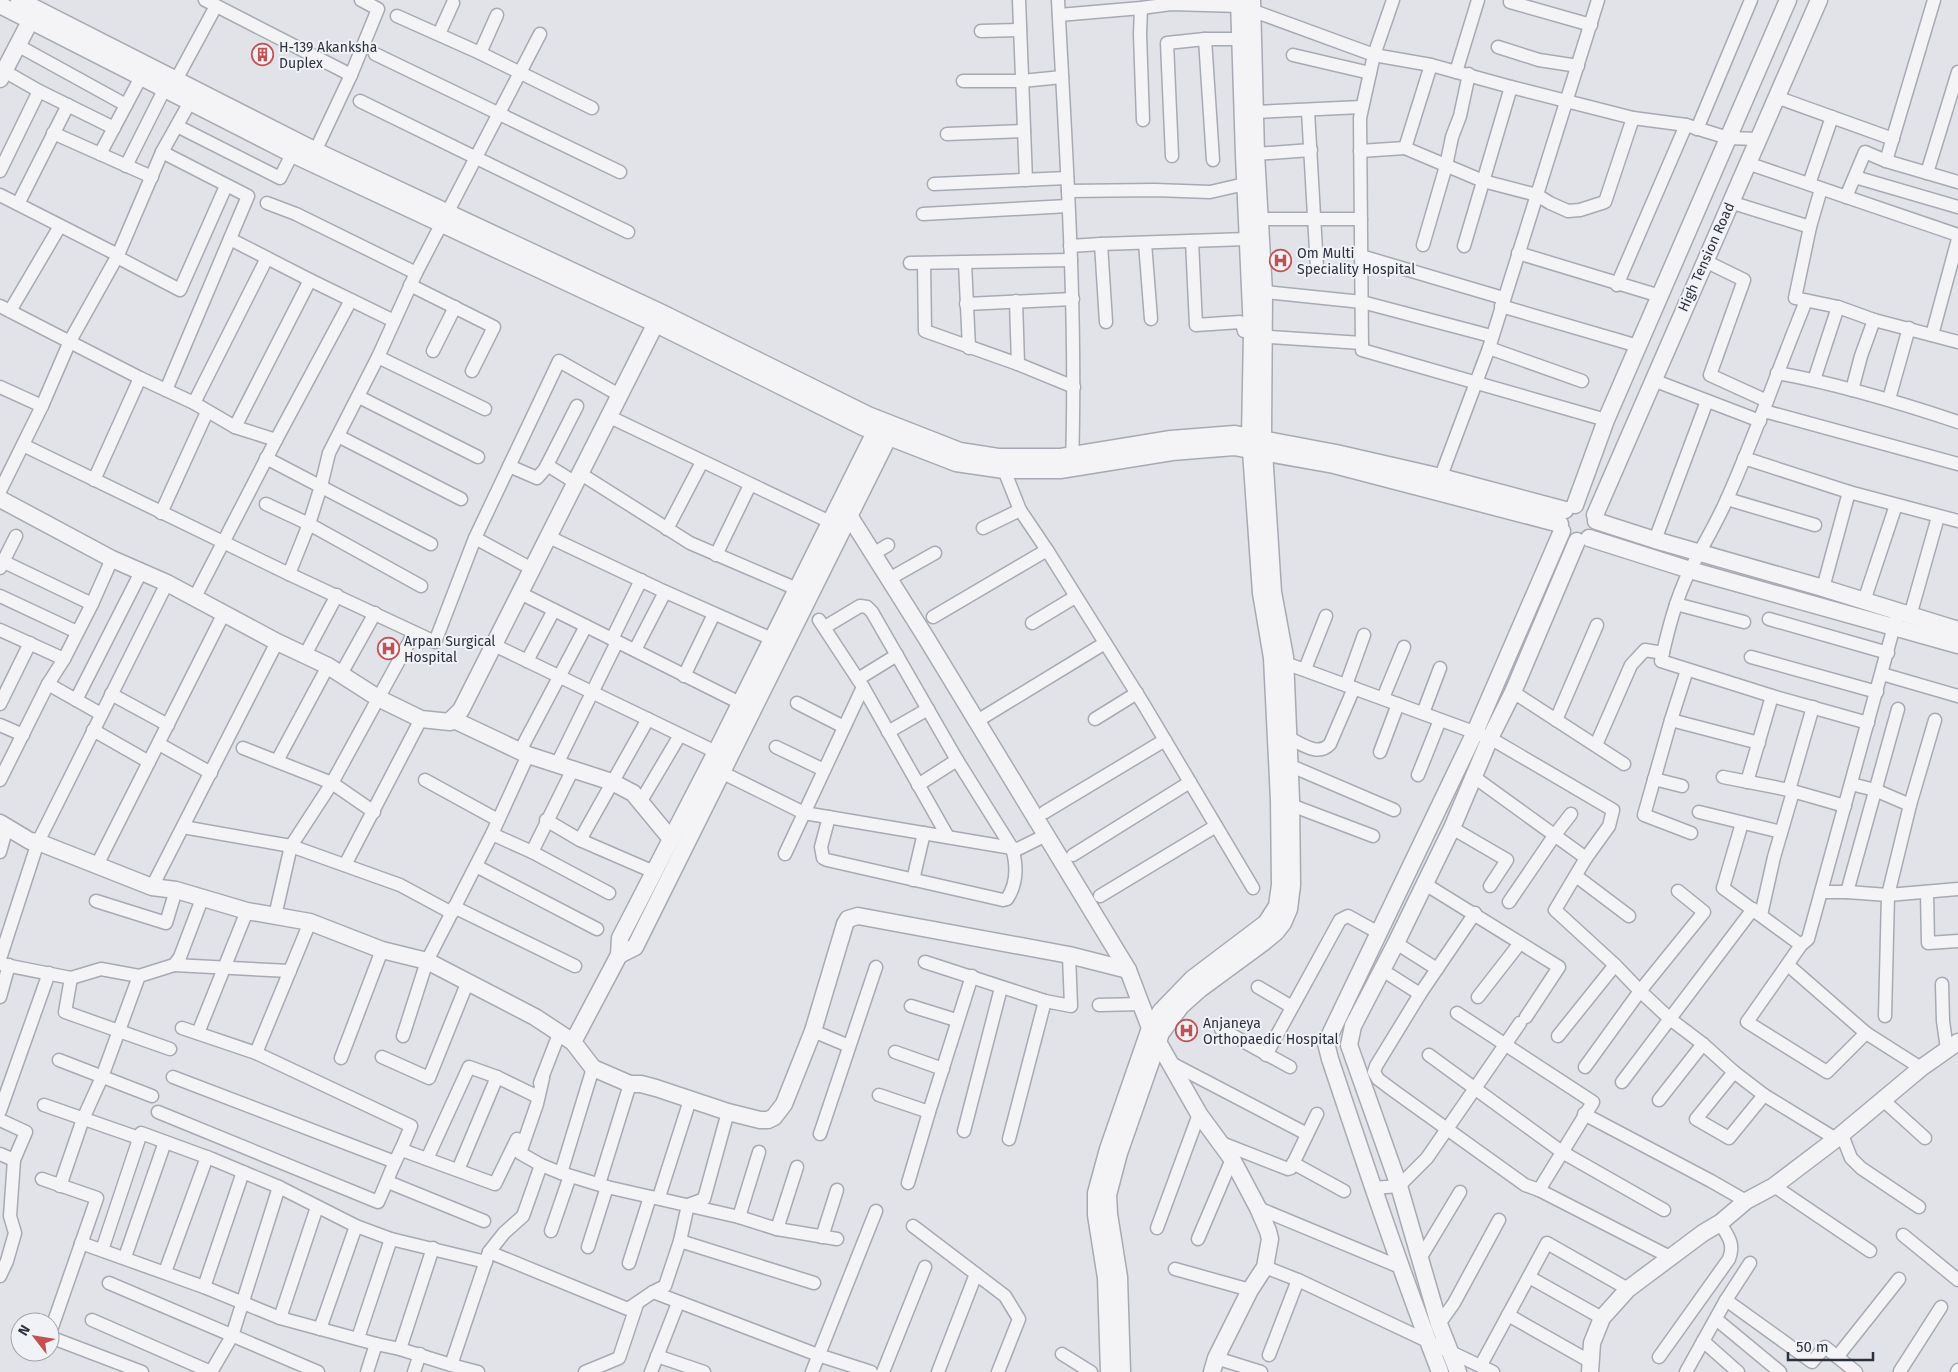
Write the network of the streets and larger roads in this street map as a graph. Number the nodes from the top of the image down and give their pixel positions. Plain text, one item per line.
1 (19, 0) edge
2 (361, 0) edge
3 (1019, 0) edge
4 (1058, 0) edge
5 (1378, 0) edge
6 (1478, 0) edge
7 (1598, 0) edge
8 (1751, 0) edge
9 (1788, 0) edge
10 (1820, 0) edge
11 (1934, 0) edge
12 (1171, 2) edge
13 (1392, 2) edge
14 (1510, 2) dead end
15 (210, 3) edge
16 (453, 3) dead end
17 (1246, 4) edge
18 (0, 5) edge
19 (1141, 8) junction
20 (36, 10) edge
21 (1059, 14) junction
22 (498, 15) dead end
23 (397, 16) dead end
24 (1591, 25) junction
25 (1020, 30) junction
26 (981, 31) dead end
27 (439, 34) junction
28 (540, 34) dead end
29 (1205, 39) junction
30 (1240, 39) junction
31 (17, 45) junction
32 (1498, 47) dead end
33 (480, 53) junction
34 (375, 54) dead end
35 (1293, 55) dead end
36 (1374, 55) junction
37 (1431, 65) junction
38 (1578, 66) junction
39 (1456, 72) junction
40 (1958, 72) edge
41 (521, 73) junction
42 (1370, 73) junction
43 (1469, 74) junction
44 (2, 75) edge
45 (351, 76) junction
46 (1062, 76) junction
47 (141, 77) junction
48 (963, 81) dead end
49 (1022, 81) junction
50 (170, 84) junction
51 (1511, 88) junction
52 (39, 91) junction
53 (1776, 97) junction
54 (1567, 101) junction
55 (190, 102) junction
56 (360, 102) dead end
57 (68, 105) junction
58 (126, 105) junction
59 (1362, 107) junction
60 (592, 108) dead end
61 (1308, 110) junction
62 (1255, 112) junction
63 (499, 115) junction
64 (1633, 118) junction
65 (1832, 118) junction
66 (1144, 120) dead end
67 (177, 126) junction
68 (1691, 127) junction
69 (114, 128) junction
70 (1024, 131) junction
71 (53, 133) junction
72 (946, 134) dead end
73 (1728, 138) junction
74 (1758, 139) junction
75 (1892, 139) junction
76 (1405, 148) junction
77 (1311, 150) junction
78 (1360, 151) junction
79 (162, 152) junction
80 (100, 154) junction
81 (292, 154) junction
82 (1256, 154) junction
83 (1172, 156) dead end
84 (313, 157) junction
85 (477, 158) junction
86 (1213, 160) dead end
87 (1886, 161) junction
88 (1747, 163) junction
89 (126, 166) junction
90 (1446, 166) junction
91 (0, 171) edge
92 (620, 172) dead end
93 (1927, 172) junction
94 (152, 177) junction
95 (1855, 177) junction
96 (1026, 180) junction
97 (1482, 181) junction
98 (1958, 182) edge
99 (934, 184) dead end
100 (1067, 184) junction
101 (1245, 184) junction
102 (1809, 184) junction
103 (226, 186) junction
104 (1821, 189) junction
105 (0, 195) edge
106 (1536, 195) junction
107 (1846, 197) junction
108 (1730, 202) junction
109 (268, 203) dead end
110 (18, 204) junction
111 (1068, 206) junction
112 (1958, 207) edge
113 (923, 214) dead end
114 (446, 218) junction
115 (1313, 218) junction
116 (1253, 219) junction
117 (1361, 219) junction
118 (60, 226) junction
119 (1810, 227) junction
120 (628, 232) dead end
121 (1958, 235) edge
122 (230, 239) junction
123 (1247, 239) junction
124 (1958, 240) edge
125 (1192, 241) junction
126 (1145, 243) junction
127 (1101, 244) junction
128 (1423, 245) dead end
129 (1070, 246) junction
130 (1464, 246) dead end
131 (1518, 253) junction
132 (117, 256) junction
133 (1361, 256) junction
134 (268, 258) junction
135 (1071, 260) junction
136 (1705, 260) junction
137 (910, 263) dead end
138 (964, 263) junction
139 (924, 264) junction
140 (1317, 268) dead end
141 (413, 279) junction
142 (310, 280) junction
143 (1618, 284) junction
144 (1257, 291) junction
145 (1660, 296) junction
146 (1072, 299) junction
147 (351, 300) junction
148 (1016, 301) junction
149 (1806, 301) junction
150 (1362, 302) junction
151 (1502, 302) junction
152 (966, 304) junction
153 (455, 307) junction
154 (1838, 308) junction
155 (5, 309) edge
156 (659, 318) junction
157 (1151, 319) dead end
158 (1874, 320) junction
159 (394, 321) junction
160 (1106, 322) dead end
161 (1909, 328) junction
162 (1256, 335) junction
163 (1932, 335) junction
164 (70, 341) junction
165 (1490, 342) junction
166 (1958, 342) edge
167 (1362, 343) junction
168 (1638, 346) junction
169 (969, 348) junction
170 (433, 352) dead end
171 (378, 357) junction
172 (1018, 364) junction
173 (472, 371) dead end
174 (1777, 373) junction
175 (140, 378) junction
176 (1653, 380) junction
177 (1814, 380) junction
178 (1582, 381) dead end
179 (1476, 382) junction
180 (0, 386) edge
181 (1074, 387) junction
182 (166, 390) junction
183 (1852, 390) junction
184 (620, 396) junction
185 (359, 397) junction
186 (1889, 400) junction
187 (1707, 401) junction
188 (194, 403) junction
189 (42, 406) junction
190 (577, 406) dead end
191 (485, 409) dead end
192 (1764, 411) junction
193 (207, 412) junction
194 (610, 417) junction
195 (1606, 420) junction
196 (1958, 422) edge
197 (234, 427) junction
198 (885, 428) junction
199 (338, 436) junction
200 (276, 440) junction
201 (23, 445) junction
202 (1257, 445) junction
203 (478, 457) dead end
204 (266, 458) junction
205 (1744, 458) junction
206 (702, 462) junction
207 (1072, 462) junction
208 (1958, 464) edge
209 (547, 465) junction
210 (509, 466) junction
211 (1004, 470) junction
212 (579, 478) junction
213 (94, 480) junction
214 (1438, 484) junction
215 (750, 485) junction
216 (321, 486) junction
217 (0, 491) edge
218 (1849, 492) junction
219 (0, 499) edge
220 (461, 499) dead end
221 (1727, 499) junction
222 (266, 504) dead end
223 (1896, 505) junction
224 (1020, 510) junction
225 (844, 511) junction
226 (162, 513) junction
227 (1938, 517) junction
228 (1565, 518) junction
229 (1595, 518) junction
230 (1958, 521) edge
231 (830, 522) junction
232 (309, 524) junction
233 (1815, 525) dead end
234 (983, 528) dead end
235 (667, 529) junction
236 (16, 536) dead end
237 (549, 537) junction
238 (475, 538) junction
239 (1583, 539) junction
240 (1655, 540) junction
241 (223, 542) junction
242 (431, 544) dead end
243 (888, 545) dead end
244 (1047, 550) junction
245 (935, 553) dead end
246 (1700, 553) junction
247 (716, 554) junction
248 (873, 554) junction
249 (112, 559) junction
250 (1, 563) edge
251 (532, 569) junction
252 (1690, 570) junction
253 (140, 572) junction
254 (289, 574) junction
255 (889, 579) junction
256 (641, 580) junction
257 (168, 584) junction
258 (422, 586) dead end
259 (1823, 588) junction
260 (797, 589) junction
261 (665, 592) junction
262 (520, 593) junction
263 (337, 595) junction
264 (0, 596) edge
265 (1075, 596) junction
266 (195, 597) junction
267 (1864, 601) junction
268 (92, 604) junction
269 (1676, 604) junction
270 (554, 610) junction
271 (224, 613) junction
272 (375, 613) junction
273 (714, 614) junction
274 (1326, 616) dead end
275 (933, 617) dead end
276 (1769, 619) dead end
277 (1901, 619) junction
278 (1744, 622) dead end
279 (1032, 623) dead end
280 (1597, 625) dead end
281 (586, 626) junction
282 (0, 630) edge
283 (1958, 630) edge
284 (78, 632) junction
285 (414, 633) junction
286 (1364, 635) dead end
287 (772, 639) junction
288 (614, 640) junction
289 (277, 642) junction
290 (30, 643) junction
291 (1105, 644) junction
292 (494, 645) junction
293 (1958, 645) edge
294 (1404, 648) dead end
295 (635, 650) junction
296 (1663, 653) junction
297 (1888, 653) junction
298 (305, 655) junction
299 (897, 656) junction
300 (1751, 657) dead end
301 (64, 659) junction
302 (1278, 660) junction
303 (527, 661) junction
304 (1440, 668) dead end
305 (1306, 669) junction
306 (334, 670) junction
307 (1687, 670) junction
308 (1882, 674) junction
309 (559, 676) junction
310 (684, 676) junction
311 (860, 683) junction
312 (48, 684) junction
313 (1350, 686) junction
314 (592, 692) junction
315 (1513, 692) junction
316 (1877, 692) junction
317 (111, 694) junction
318 (1136, 694) junction
319 (1772, 696) junction
320 (1958, 696) edge
321 (378, 698) junction
322 (1383, 698) junction
323 (76, 700) junction
324 (740, 703) junction
325 (798, 703) dead end
326 (0, 704) edge
327 (1398, 704) junction
328 (1813, 707) junction
329 (928, 709) junction
330 (1898, 709) dead end
331 (1423, 713) junction
332 (101, 714) junction
333 (452, 718) junction
334 (421, 719) junction
335 (648, 719) junction
336 (1095, 719) dead end
337 (1440, 720) junction
338 (1556, 720) junction
339 (1671, 720) junction
340 (1935, 720) dead end
341 (976, 721) junction
342 (1868, 723) junction
343 (0, 725) edge
344 (168, 725) junction
345 (844, 727) junction
346 (93, 730) junction
347 (888, 732) junction
348 (1475, 732) junction
349 (23, 735) junction
350 (680, 735) junction
351 (1289, 738) junction
352 (1490, 738) junction
353 (1165, 740) junction
354 (1759, 743) junction
355 (159, 744) junction
356 (1596, 745) junction
357 (243, 748) dead end
358 (776, 748) dead end
359 (716, 752) junction
360 (1380, 752) dead end
361 (524, 753) junction
362 (958, 760) junction
363 (277, 761) junction
364 (149, 762) junction
365 (1284, 763) junction
366 (557, 764) junction
367 (1624, 764) dead end
368 (573, 769) junction
369 (715, 770) junction
370 (824, 770) junction
371 (2, 771) edge
372 (211, 773) junction
373 (1418, 774) dead end
374 (1474, 777) junction
375 (1723, 777) dead end
376 (1654, 779) junction
377 (424, 780) dead end
378 (612, 782) junction
379 (1190, 782) junction
380 (1747, 782) junction
381 (332, 783) junction
382 (1851, 784) junction
383 (918, 785) junction
384 (1682, 786) dead end
385 (1875, 790) junction
386 (1791, 791) junction
387 (641, 801) junction
388 (1910, 804) junction
389 (1291, 805) junction
390 (1845, 806) junction
391 (1394, 810) dead end
392 (374, 812) junction
393 (1045, 812) dead end
394 (1699, 812) dead end
395 (804, 813) junction
396 (1571, 814) dead end
397 (829, 817) junction
398 (498, 820) junction
399 (546, 820) junction
400 (1742, 823) junction
401 (4, 825) edge
402 (1216, 826) junction
403 (183, 827) junction
404 (1452, 828) junction
405 (1781, 832) junction
406 (924, 833) junction
407 (1691, 833) dead end
408 (492, 834) junction
409 (1046, 835) junction
410 (1373, 836) dead end
411 (1554, 836) junction
412 (948, 837) junction
413 (672, 839) junction
414 (580, 840) junction
415 (38, 842) junction
416 (291, 846) junction
417 (1012, 848) junction
418 (0, 852) edge
419 (532, 852) junction
420 (784, 854) dead end
421 (1073, 855) dead end
422 (1586, 858) junction
423 (97, 865) junction
424 (345, 865) junction
425 (476, 866) junction
426 (654, 872) junction
427 (1576, 876) junction
428 (913, 880) junction
429 (1425, 884) junction
430 (1490, 886) dead end
431 (152, 887) junction
432 (1253, 888) dead end
433 (1958, 889) edge
434 (176, 890) junction
435 (1678, 891) dead end
436 (1821, 892) junction
437 (1847, 892) junction
438 (1927, 892) junction
439 (609, 893) dead end
440 (1398, 894) junction
441 (1888, 895) junction
442 (1100, 896) dead end
443 (202, 899) junction
444 (96, 901) dead end
445 (1509, 902) dead end
446 (1416, 903) junction
447 (453, 910) junction
448 (247, 912) junction
449 (1757, 912) junction
450 (1475, 914) junction
451 (275, 916) junction
452 (1629, 916) dead end
453 (310, 922) junction
454 (597, 929) dead end
455 (1379, 933) junction
456 (1958, 941) edge
457 (1396, 943) junction
458 (1520, 943) junction
459 (1801, 945) junction
460 (382, 950) junction
461 (619, 955) junction
462 (1069, 955) junction
463 (427, 961) junction
464 (925, 962) dead end
465 (3, 963) edge
466 (174, 965) junction
467 (1615, 965) junction
468 (1788, 965) junction
469 (575, 966) dead end
470 (225, 967) junction
471 (876, 967) dead end
472 (1437, 969) junction
473 (290, 970) junction
474 (1128, 970) junction
475 (49, 973) junction
476 (1390, 975) dead end
477 (139, 976) junction
478 (972, 976) junction
479 (71, 978) junction
480 (468, 981) junction
481 (1942, 984) dead end
482 (1258, 987) dead end
483 (1001, 988) junction
484 (1640, 992) junction
485 (1420, 994) junction
486 (0, 997) edge
487 (1478, 997) dead end
488 (1045, 1001) junction
489 (1141, 1004) junction
490 (1099, 1005) dead end
491 (910, 1006) dead end
492 (1292, 1007) junction
493 (1457, 1013) dead end
494 (1885, 1016) dead end
495 (1670, 1019) junction
496 (956, 1020) junction
497 (182, 1028) dead end
498 (1150, 1028) junction
499 (1220, 1029) dead end
500 (119, 1031) junction
501 (813, 1031) junction
502 (198, 1033) junction
503 (1866, 1033) junction
504 (403, 1036) dead end
505 (1558, 1036) dead end
506 (566, 1038) junction
507 (1158, 1042) junction
508 (1703, 1044) junction
509 (1953, 1045) edge
510 (849, 1046) junction
511 (1504, 1046) junction
512 (170, 1049) dead end
513 (894, 1052) dead end
514 (256, 1053) junction
515 (1266, 1055) junction
516 (382, 1056) dead end
517 (1429, 1056) dead end
518 (341, 1058) dead end
519 (59, 1060) dead end
520 (1169, 1062) junction
521 (1290, 1067) dead end
522 (1585, 1067) dead end
523 (594, 1068) junction
524 (1921, 1068) junction
525 (943, 1069) junction
526 (1734, 1072) junction
527 (102, 1076) junction
528 (173, 1077) dead end
529 (498, 1078) junction
530 (544, 1078) junction
531 (1622, 1082) dead end
532 (630, 1084) junction
533 (1476, 1088) junction
534 (534, 1095) junction
535 (1764, 1095) junction
536 (152, 1096) dead end
537 (879, 1096) dead end
538 (690, 1100) junction
539 (1659, 1100) dead end
540 (1883, 1100) junction
541 (1, 1104) edge
542 (44, 1105) dead end
543 (158, 1112) dead end
544 (728, 1112) junction
545 (928, 1112) junction
546 (1200, 1114) junction
547 (1317, 1114) dead end
548 (1584, 1114) junction
549 (82, 1119) junction
550 (0, 1120) edge
551 (1446, 1128) junction
552 (964, 1131) dead end
553 (820, 1134) dead end
554 (1307, 1134) junction
555 (1839, 1137) junction
556 (139, 1138) junction
557 (1924, 1138) dead end
558 (1009, 1139) dead end
559 (1219, 1141) junction
560 (165, 1142) junction
561 (402, 1150) junction
562 (516, 1151) junction
563 (759, 1152) dead end
564 (1562, 1152) junction
565 (0, 1154) edge
566 (206, 1157) junction
567 (427, 1159) junction
568 (1232, 1159) junction
569 (14, 1160) junction
570 (395, 1162) junction
571 (1293, 1163) junction
572 (541, 1165) junction
573 (797, 1167) dead end
574 (458, 1170) junction
575 (243, 1172) junction
576 (565, 1174) junction
577 (42, 1179) dead end
578 (388, 1182) junction
579 (908, 1183) dead end
580 (60, 1186) junction
581 (603, 1186) junction
582 (1399, 1186) junction
583 (1774, 1186) junction
584 (280, 1187) junction
585 (1373, 1188) junction
586 (837, 1190) dead end
587 (1539, 1190) junction
588 (1344, 1191) dead end
589 (1460, 1192) dead end
590 (655, 1197) junction
591 (1746, 1201) junction
592 (688, 1206) junction
593 (318, 1207) junction
594 (1919, 1207) dead end
595 (1258, 1208) junction
596 (1664, 1210) dead end
597 (876, 1211) dead end
598 (5, 1214) edge
599 (739, 1217) junction
600 (1499, 1220) dead end
601 (484, 1221) dead end
602 (1720, 1223) junction
603 (356, 1226) junction
604 (913, 1226) dead end
605 (1157, 1228) dead end
606 (777, 1229) junction
607 (551, 1231) dead end
608 (1903, 1235) dead end
609 (822, 1237) junction
610 (392, 1238) junction
611 (837, 1239) dead end
612 (1198, 1239) dead end
613 (680, 1241) junction
614 (81, 1243) junction
615 (588, 1247) dead end
616 (433, 1248) junction
617 (102, 1250) junction
618 (1870, 1251) dead end
619 (1110, 1254) junction
620 (125, 1257) junction
621 (487, 1257) junction
622 (1421, 1257) junction
623 (1670, 1257) junction
624 (4, 1260) edge
625 (1750, 1263) dead end
626 (629, 1264) dead end
627 (925, 1267) dead end
628 (1265, 1267) junction
629 (1400, 1267) junction
630 (1175, 1269) dead end
631 (165, 1272) junction
632 (976, 1274) junction
633 (0, 1276) edge
634 (1529, 1277) junction
635 (1899, 1279) dead end
636 (1298, 1280) junction
637 (1958, 1280) edge
638 (109, 1283) dead end
639 (814, 1284) dead end
640 (204, 1287) junction
641 (1628, 1289) junction
642 (1250, 1290) junction
643 (653, 1292) junction
644 (1726, 1300) junction
645 (242, 1302) junction
646 (678, 1303) junction
647 (637, 1304) junction
648 (1941, 1307) dead end
649 (57, 1312) edge
650 (1508, 1315) junction
651 (280, 1318) junction
652 (1602, 1318) junction
653 (1716, 1318) junction
654 (92, 1320) dead end
655 (1439, 1324) junction
656 (320, 1329) junction
657 (232, 1336) junction
658 (358, 1338) junction
659 (1427, 1341) junction
660 (1703, 1341) junction
661 (60, 1342) edge
662 (376, 1344) junction
663 (400, 1348) junction
664 (420, 1354) junction
665 (1062, 1354) dead end
666 (818, 1355) junction
667 (1269, 1355) dead end
668 (657, 1356) junction
669 (1659, 1357) dead end
670 (1837, 1357) junction
671 (1455, 1363) edge
672 (451, 1365) junction
673 (1214, 1365) edge
674 (1481, 1365) junction
675 (113, 1367) edge
676 (1591, 1367) edge
677 (1808, 1367) edge
678 (1438, 1371) edge
679 (142, 1372) edge
680 (211, 1372) edge
681 (318, 1372) edge
682 (367, 1372) edge
683 (414, 1372) edge
684 (478, 1372) edge
685 (584, 1372) edge
686 (651, 1372) edge
687 (704, 1372) edge
688 (812, 1372) edge
689 (871, 1372) edge
690 (883, 1372) edge
691 (938, 1372) edge
692 (998, 1372) edge
693 (1091, 1372) edge
694 (1110, 1372) edge
695 (1122, 1372) edge
696 (1261, 1372) edge
697 (1493, 1372) edge
698 (1686, 1372) edge
699 (1738, 1372) edge
700 (1780, 1372) edge
701 (1856, 1372) edge
702 (1900, 1372) edge

1 - 20 street
2 - 45 street
3 - 25 street
4 - 21 street
5 - 13 street
6 - 39 street
7 - 24 street
8 - 68 street
9 - 73 street, High Tension Road
10 - 53 street, High Tension Road
11 - 75 street
12 - 17 street
12 - 19 street
13 - 36 street
14 - 24 street
15 - 45 street
15 - 50 street
16 - 27 street
17 - 30 street
17 - 36 street
17 - 62 street
18 - 20 street
19 - 21 street
19 - 66 street
20 - 31 street
20 - 47 street
20 - 50 street
21 - 46 street
22 - 33 street
23 - 27 street
24 - 38 street
25 - 26 street
25 - 49 street
27 - 33 street
28 - 41 street
29 - 30 street
29 - 83 street
29 - 86 street
30 - 101 street
31 - 44 street
31 - 58 street
32 - 38 street
33 - 41 street
34 - 63 street
35 - 42 street
36 - 37 street
36 - 42 street
37 - 39 street
37 - 76 street
38 - 54 street
39 - 43 street
40 - 93 street
41 - 60 street
41 - 63 street
42 - 59 street
43 - 51 street
43 - 90 street
44 - 52 street
45 - 84 street
46 - 49 street
46 - 100 street
47 - 50 street
47 - 58 street
48 - 49 street
49 - 70 street
50 - 55 street
50 - 84 street
50 - 89 street
51 - 54 street
51 - 97 street
52 - 57 street
52 - 91 street
53 - 65 street
53 - 74 street, High Tension Road
54 - 64 street
54 - 106 street
55 - 67 street
55 - 81 street
56 - 85 street
57 - 69 street
57 - 71 street
58 - 69 street
59 - 61 street
59 - 78 street
61 - 62 street
61 - 77 street
62 - 82 street
63 - 85 street
63 - 92 street
64 - 68 street
64 - 106 street
65 - 75 street
65 - 102 street
67 - 79 street
67 - 81 street
68 - 73 street
68 - 143 street
69 - 80 street
70 - 72 street
70 - 96 street
71 - 80 street
71 - 110 street
73 - 74 street
73 - 145 street, High Tension Road
74 - 88 street, High Tension Road
75 - 87 street
76 - 78 street
76 - 90 street
77 - 82 street
77 - 115 street
78 - 117 street
79 - 94 street
79 - 103 street
80 - 89 street
81 - 84 street
82 - 116 street
84 - 114 street
85 - 114 street
85 - 120 street
87 - 93 street
87 - 95 street
88 - 102 street
88 - 108 street, High Tension Road
89 - 94 street
90 - 97 street
90 - 128 street
93 - 98 street
94 - 132 street
95 - 107 street
95 - 112 street
96 - 99 street
96 - 100 street
97 - 106 street
97 - 130 street
100 - 101 street
100 - 111 street
101 - 116 street
102 - 104 street
103 - 122 street
103 - 132 street
104 - 107 street
104 - 119 street
105 - 110 street
106 - 131 street
107 - 121 street
108 - 119 street
108 - 136 street, High Tension Road
109 - 141 street
110 - 118 street
111 - 113 street
111 - 129 street
114 - 141 street
114 - 156 street
115 - 116 street
115 - 117 street
115 - 140 street
116 - 123 street
116 - 144 street
117 - 133 street
118 - 132 street
118 - 155 street
119 - 149 street
122 - 134 street
122 - 182 street
123 - 125 street
123 - 144 street
124 - 163 street
125 - 126 street
125 - 162 street
126 - 127 street
126 - 157 street
127 - 129 street
127 - 160 street
129 - 135 street
131 - 143 street
131 - 151 street
132 - 164 street
133 - 150 street
133 - 151 street
134 - 142 street
134 - 188 street
135 - 138 street
135 - 146 street
136 - 176 street, High Tension Road
136 - 192 street
137 - 139 street
138 - 139 street
138 - 152 street
139 - 169 street
141 - 153 street
141 - 159 street
142 - 147 street
142 - 197 street
143 - 145 street
144 - 150 street
144 - 162 street
145 - 168 street, High Tension Road
146 - 148 street
146 - 181 street
147 - 159 street
147 - 200 street
148 - 152 street
148 - 172 street
149 - 154 street
149 - 174 street
150 - 165 street
150 - 167 street
151 - 165 street
151 - 168 street
152 - 169 street
153 - 170 street
153 - 173 street
154 - 158 street
154 - 177 street
155 - 164 street
156 - 184 street
156 - 198 street
158 - 161 street
158 - 183 street
159 - 171 street
161 - 163 street
161 - 186 street
162 - 167 street
162 - 202 street
163 - 166 street
164 - 175 street
164 - 189 street
165 - 178 street
165 - 179 street
167 - 179 street
168 - 195 street, High Tension Road
169 - 172 street
171 - 185 street
171 - 191 street
172 - 181 street
174 - 177 street
174 - 192 street
175 - 182 street
175 - 213 street
176 - 187 street
176 - 229 street, High Tension Road
177 - 183 street
179 - 195 street
179 - 214 street
180 - 189 street
181 - 207 street
182 - 188 street
183 - 186 street
184 - 194 street
184 - 210 street
185 - 199 street
185 - 203 street
186 - 196 street
187 - 192 street
187 - 240 street
188 - 193 street
189 - 201 street
190 - 209 street
192 - 205 street
192 - 208 street
193 - 197 street
193 - 226 street
194 - 206 street
194 - 212 street
195 - 228 street, High Tension Road
197 - 200 street
198 - 207 street
198 - 211 street
198 - 225 street
199 - 216 street
199 - 220 street
200 - 204 street
201 - 213 street
201 - 217 street
202 - 207 street
202 - 214 street
202 - 302 street
204 - 216 street
204 - 241 street
205 - 218 street
205 - 221 street
206 - 215 street
206 - 235 street
207 - 211 street
209 - 210 street
209 - 212 street
210 - 238 street
211 - 224 street
212 - 235 street
212 - 237 street
213 - 226 street
214 - 228 street
215 - 231 street
215 - 247 street
216 - 232 street
216 - 242 street
218 - 223 street
218 - 259 street
219 - 249 street
221 - 233 street
221 - 246 street
222 - 232 street
223 - 227 street
223 - 267 street
224 - 234 street
224 - 244 street
225 - 231 street
225 - 248 street
225 - 369 street
226 - 241 street
227 - 230 street
227 - 277 street
228 - 229 street
228 - 239 street
228 - 348 street, High Tension Road
229 - 239 street
229 - 240 street
231 - 260 street
232 - 254 street
232 - 258 street
235 - 247 street
236 - 250 street
237 - 251 street
237 - 256 street
238 - 251 street
238 - 285 street
239 - 252 street
239 - 315 street
240 - 246 street
241 - 254 street
241 - 266 street
243 - 248 street
244 - 265 street
244 - 275 street
245 - 255 street
246 - 252 street
246 - 259 street
247 - 260 street
248 - 255 street
249 - 253 street
249 - 268 street
250 - 268 street
251 - 262 street
252 - 269 street
252 - 277 street
253 - 257 street
253 - 323 street
254 - 263 street
255 - 341 street
256 - 261 street
256 - 288 street
257 - 266 street
257 - 317 street
259 - 267 street
260 - 287 street
261 - 273 street
261 - 295 street
262 - 270 street
262 - 292 street
263 - 272 street
263 - 298 street
264 - 284 street
265 - 279 street
265 - 291 street
266 - 271 street
267 - 277 street
268 - 284 street
269 - 278 street
269 - 296 street
270 - 281 street
270 - 303 street
271 - 289 street
271 - 344 street
272 - 285 street
272 - 306 street
273 - 287 street
273 - 310 street
274 - 305 street
276 - 297 street
277 - 283 street
277 - 293 street
277 - 297 street
280 - 338 street
281 - 288 street
281 - 309 street
282 - 290 street
284 - 301 street
285 - 321 street
286 - 313 street
287 - 324 street
288 - 295 street
288 - 314 street
289 - 298 street
289 - 372 street
290 - 301 street
290 - 326 street
291 - 318 street
291 - 341 street
292 - 303 street
292 - 333 street
294 - 322 street
295 - 310 street
296 - 307 street
296 - 356 street
297 - 308 street
298 - 306 street
299 - 311 street
299 - 311 street
299 - 329 street
300 - 316 street
301 - 312 street
302 - 305 street
302 - 351 street
302 - 365 street
303 - 309 street
304 - 331 street
305 - 313 street
306 - 321 street
306 - 363 street
307 - 319 street
307 - 339 street
308 - 316 street
308 - 320 street
309 - 314 street
309 - 361 street
310 - 324 street
311 - 345 street
311 - 347 street
312 - 323 street
312 - 349 street
313 - 322 street
313 - 351 street
314 - 335 street
314 - 366 street
315 - 338 street
315 - 352 street
316 - 342 street
317 - 332 street
317 - 344 street
318 - 336 street
318 - 353 street
319 - 328 street
319 - 354 street
321 - 334 street
321 - 381 street
322 - 327 street
323 - 332 street
324 - 359 street
325 - 345 street
327 - 331 street
327 - 360 street
328 - 342 street
328 - 386 street
329 - 347 street
329 - 362 street
330 - 385 street
331 - 337 street
332 - 346 street
333 - 334 street
333 - 361 street
334 - 392 street
335 - 350 street
335 - 378 street
337 - 348 street
337 - 373 street
338 - 356 street
339 - 354 street
339 - 376 street
340 - 388 street
341 - 409 street
342 - 382 street
343 - 349 street
344 - 355 street
345 - 370 street
346 - 364 street
346 - 415 street
347 - 383 street
348 - 352 street
348 - 440 street, High Tension Road
349 - 371 street
350 - 359 street
350 - 387 street
351 - 365 street
352 - 374 street
352 - 422 street
353 - 379 street
353 - 393 street
354 - 380 street
355 - 364 street
355 - 372 street
356 - 367 street
357 - 363 street
358 - 370 street
359 - 369 street
361 - 366 street
361 - 398 street
362 - 383 street
362 - 417 street
363 - 381 street
364 - 423 street
365 - 389 street
365 - 391 street
365 - 498 street
366 - 368 street
368 - 378 street
368 - 399 street
369 - 395 street
369 - 413 street
369 - 461 street
370 - 395 street
372 - 403 street
374 - 404 street
374 - 411 street
375 - 380 street
376 - 384 street
376 - 407 street
377 - 398 street
378 - 387 street
378 - 414 street
379 - 402 street
379 - 421 street
380 - 386 street
381 - 392 street
381 - 416 street
382 - 385 street
382 - 390 street
383 - 412 street
385 - 388 street
385 - 437 street
386 - 390 street
386 - 405 street
387 - 413 street
388 - 441 street
389 - 410 street
389 - 507 street
390 - 436 street
392 - 424 street
394 - 400 street
395 - 397 street
395 - 420 street
396 - 411 street
397 - 406 street
397 - 428 street
398 - 408 street
399 - 414 street
399 - 419 street
400 - 405 street
400 - 449 street
401 - 415 street
401 - 418 street
402 - 432 street
402 - 442 street
403 - 416 street
403 - 431 street
404 - 429 street
404 - 430 street
405 - 449 street
406 - 412 street
406 - 428 street
408 - 419 street
408 - 425 street
409 - 417 street
409 - 474 street
411 - 422 street
411 - 445 street
412 - 417 street
413 - 426 street
414 - 426 street
415 - 423 street
415 - 465 street
416 - 424 street
416 - 451 street
417 - 428 street
419 - 439 street
422 - 427 street
423 - 431 street
424 - 447 street
425 - 447 street
425 - 454 street
426 - 461 street
427 - 452 street
427 - 467 street
429 - 446 street
429 - 450 street
431 - 434 street
433 - 438 street
434 - 443 street
434 - 444 street
435 - 484 street
436 - 437 street
436 - 459 street
437 - 441 street
438 - 441 street
438 - 456 street
440 - 446 street
440 - 455 street, High Tension Road
441 - 494 street
443 - 448 street
443 - 466 street
446 - 457 street
447 - 463 street
447 - 469 street
448 - 451 street
448 - 470 street
449 - 459 street
449 - 495 street
450 - 458 street
450 - 472 street
451 - 453 street
453 - 460 street
453 - 473 street
455 - 492 street
455 - 585 street, High Tension Road
457 - 472 street
457 - 582 street
458 - 487 street
458 - 511 street
459 - 468 street
460 - 463 street
460 - 518 street
461 - 506 street
462 - 474 street
462 - 488 street
462 - 501 street
463 - 480 street
463 - 504 street
464 - 478 street
465 - 475 street
465 - 486 street
466 - 470 street
466 - 477 street
467 - 484 street
467 - 505 street
468 - 503 street
468 - 503 street
470 - 473 street
470 - 502 street
471 - 510 street
472 - 485 street
473 - 514 street
474 - 489 street
475 - 479 street
475 - 541 street
476 - 485 street
477 - 479 street
477 - 500 street
478 - 483 street
478 - 496 street
479 - 500 street
480 - 506 street
480 - 516 street
481 - 509 street
482 - 492 street
483 - 488 street
483 - 552 street
484 - 495 street
484 - 522 street
485 - 551 street
488 - 558 street
489 - 490 street
489 - 498 street
491 - 496 street
492 - 515 street
493 - 511 street
495 - 508 street
495 - 531 street
496 - 525 street
497 - 502 street
498 - 507 street
498 - 619 street
499 - 515 street
500 - 512 street
500 - 527 street
501 - 510 street
501 - 544 street
502 - 514 street
503 - 524 street
506 - 523 street
506 - 530 street
507 - 520 street
507 - 619 street
508 - 526 street
508 - 539 street
509 - 524 street
510 - 553 street
511 - 533 street
511 - 548 street
513 - 525 street
514 - 561 street
515 - 521 street
517 - 533 street
519 - 527 street
520 - 546 street
520 - 554 street
523 - 532 street
523 - 576 street
524 - 540 street
525 - 545 street
526 - 535 street
526 - 535 street
527 - 536 street
527 - 549 street
528 - 570 street
529 - 534 street
529 - 567 street
529 - 574 street
530 - 534 street
530 - 562 street
532 - 538 street
532 - 581 street
533 - 551 street
533 - 564 street
534 - 562 street
535 - 555 street
537 - 545 street
538 - 544 street
538 - 590 street
540 - 555 street
540 - 557 street
542 - 549 street
543 - 578 street
544 - 592 street
545 - 579 street
546 - 559 street
546 - 605 street
547 - 554 street
548 - 564 street
548 - 591 street
549 - 556 street
549 - 580 street
550 - 569 street
551 - 582 street
551 - 587 street
554 - 571 street
555 - 583 street
555 - 594 street
556 - 560 street
556 - 617 street
559 - 568 street
559 - 571 street
560 - 566 street
560 - 620 street
561 - 567 street
561 - 570 street
562 - 572 street
562 - 574 street
563 - 599 street
564 - 587 street
564 - 596 street
565 - 569 street
566 - 575 street
566 - 631 street
567 - 574 street
568 - 595 street
568 - 612 street
569 - 598 street
570 - 578 street
571 - 588 street
572 - 576 street
572 - 621 street
573 - 606 street
575 - 584 street
575 - 640 street
576 - 581 street
576 - 607 street
577 - 580 street
578 - 601 street
580 - 614 street
581 - 590 street
581 - 615 street
582 - 585 street
582 - 622 street
583 - 591 street
583 - 618 street
584 - 593 street
584 - 645 street
585 - 629 street, High Tension Road
586 - 609 street
587 - 623 street
589 - 622 street
590 - 592 street
590 - 626 street
591 - 602 street
592 - 599 street
592 - 613 street
593 - 603 street
593 - 651 street
595 - 628 street
595 - 629 street
597 - 666 street
598 - 624 street
599 - 606 street
600 - 655 street
602 - 623 street
602 - 669 street
603 - 610 street
603 - 656 street
604 - 632 street
606 - 609 street
608 - 637 street
609 - 611 street
610 - 616 street
610 - 658 street
613 - 639 street
613 - 643 street
614 - 617 street
614 - 649 street
616 - 621 street
616 - 663 street
617 - 620 street
619 - 694 street
619 - 695 street
620 - 631 street
621 - 647 street
621 - 672 street
622 - 655 street
623 - 641 street
624 - 633 street
625 - 644 street
627 - 690 street
628 - 636 street
628 - 642 street
629 - 659 street, High Tension Road
630 - 642 street
631 - 640 street
632 - 691 street
632 - 692 street
634 - 641 street
634 - 650 street
634 - 652 street
635 - 670 street
636 - 659 street
636 - 667 street
638 - 657 street
640 - 645 street
641 - 652 street
642 - 673 street
643 - 646 street
643 - 647 street
644 - 653 street
644 - 677 street
645 - 651 street
645 - 657 street
646 - 666 street
646 - 668 street
647 - 685 street
648 - 702 street
650 - 674 street
650 - 676 street
651 - 656 street
652 - 676 street
653 - 660 street
653 - 700 street
654 - 680 street
655 - 671 street
656 - 658 street
657 - 680 street
657 - 681 street
658 - 662 street
659 - 671 street
659 - 678 street, High Tension Road
660 - 698 street
660 - 699 street
661 - 675 street
662 - 663 street
662 - 682 street
663 - 664 street
664 - 672 street
664 - 683 street
665 - 693 street
666 - 688 street
666 - 689 street
668 - 686 street
668 - 687 street
670 - 677 street
670 - 701 street
671 - 674 street
671 - 678 street
672 - 684 street
673 - 696 street
674 - 697 street
675 - 679 street

